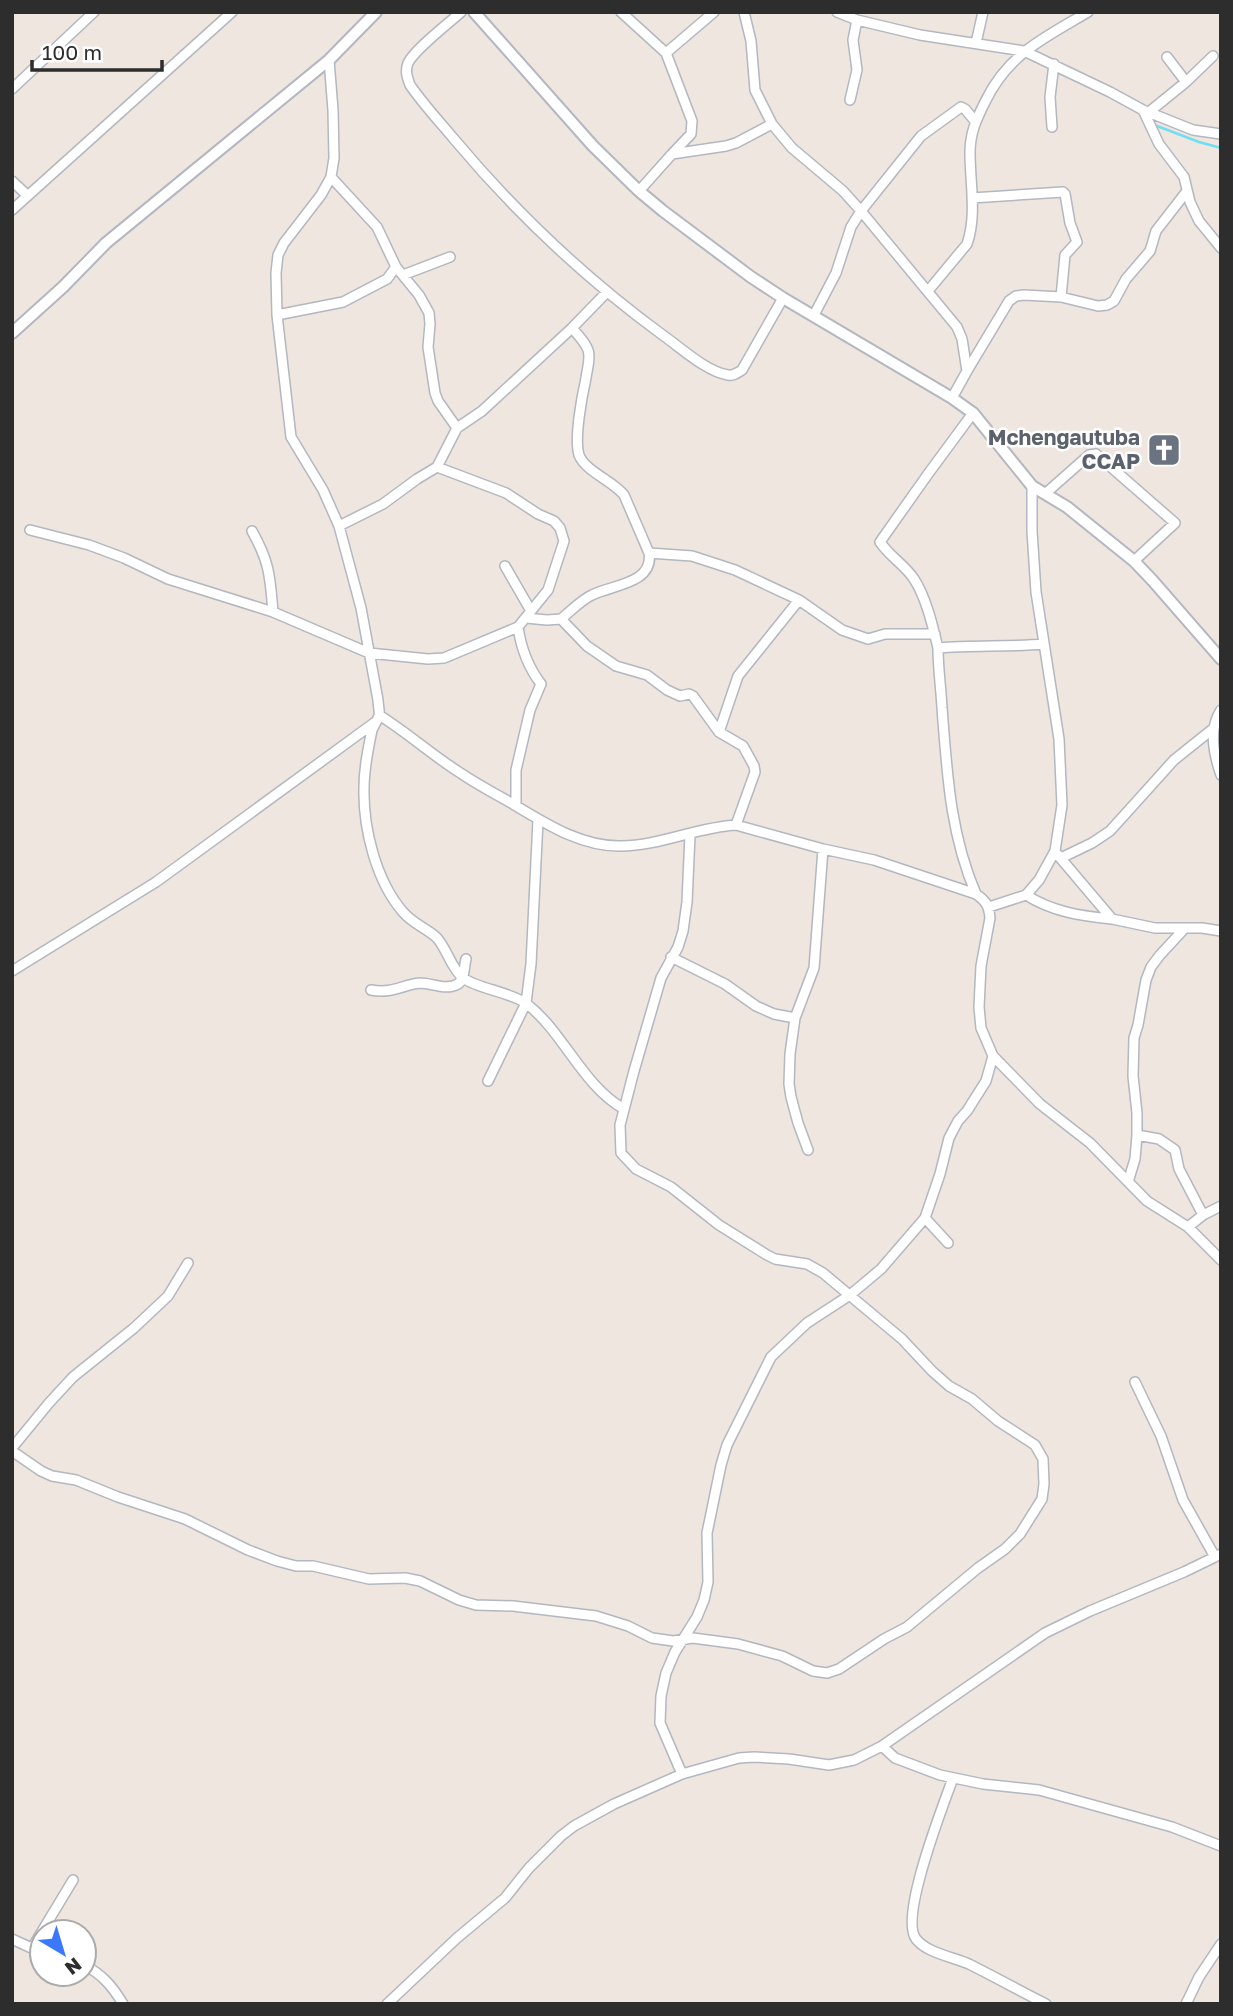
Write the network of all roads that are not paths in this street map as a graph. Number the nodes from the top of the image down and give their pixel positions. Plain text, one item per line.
1 (94, 12) edge
2 (232, 12) edge
3 (376, 12) edge
4 (461, 12) edge
5 (474, 12) edge
6 (621, 12) edge
7 (714, 12) edge
8 (744, 12) edge
9 (837, 12) edge
10 (982, 12) edge
11 (1088, 12) edge
12 (857, 20) junction
13 (976, 43) junction
14 (1024, 51) junction
15 (666, 53) junction
16 (1213, 56) dead end
17 (1167, 57) dead end
18 (329, 61) junction
19 (1054, 64) junction
20 (1186, 82) junction
21 (12, 89) edge
22 (850, 100) dead end
23 (1146, 111) junction
24 (975, 121) junction
25 (772, 124) junction
26 (1052, 127) dead end
27 (1221, 134) edge
28 (672, 154) junction
29 (331, 177) junction
30 (12, 181) edge
31 (639, 191) junction
32 (1187, 191) junction
33 (27, 195) junction
34 (971, 198) junction
35 (12, 210) edge
36 (861, 211) junction
37 (1221, 248) edge
38 (450, 257) dead end
39 (399, 271) junction
40 (928, 291) junction
41 (607, 292) junction
42 (783, 298) junction
43 (1061, 298) junction
44 (277, 315) junction
45 (814, 315) junction
46 (572, 328) junction
47 (12, 333) edge
48 (967, 372) junction
49 (952, 398) junction
50 (974, 413) junction
51 (457, 428) junction
52 (437, 467) junction
53 (1032, 486) junction
54 (1046, 493) junction
55 (339, 526) junction
56 (30, 530) dead end
57 (252, 531) dead end
58 (649, 553) junction
59 (1134, 561) junction
60 (505, 566) dead end
61 (799, 600) junction
62 (273, 612) junction
63 (529, 614) junction
64 (561, 619) junction
65 (518, 627) junction
66 (934, 634) junction
67 (1044, 644) junction
68 (937, 648) junction
69 (369, 653) junction
70 (1221, 659) edge
71 (1221, 710) edge
72 (377, 719) junction
73 (1214, 728) junction
74 (719, 732) junction
75 (1221, 775) edge
76 (516, 806) junction
77 (538, 820) junction
78 (736, 825) junction
79 (690, 835) junction
80 (823, 849) junction
81 (1058, 855) junction
82 (976, 894) junction
83 (1026, 895) junction
84 (989, 907) junction
85 (1112, 919) junction
86 (1185, 928) junction
87 (1221, 931) edge
88 (671, 957) junction
89 (466, 959) dead end
90 (12, 971) edge
91 (463, 978) junction
92 (371, 990) dead end
93 (526, 1003) junction
94 (795, 1018) junction
95 (993, 1056) junction
96 (488, 1081) dead end
97 (624, 1109) junction
98 (1137, 1135) junction
99 (808, 1150) dead end
100 (1128, 1182) junction
101 (1221, 1206) edge
102 (1203, 1215) junction
103 (925, 1218) junction
104 (1188, 1227) junction
105 (948, 1243) dead end
106 (1221, 1260) edge
107 (188, 1264) dead end
108 (850, 1295) junction
109 (1135, 1382) dead end
110 (12, 1450) edge
111 (1218, 1556) edge
112 (683, 1640) junction
113 (882, 1746) junction
114 (682, 1774) junction
115 (953, 1778) junction
116 (1221, 1846) edge
117 (73, 1880) dead end
118 (50, 1918) edge
119 (12, 1939) edge
120 (1221, 1944) edge
121 (28, 1946) edge
122 (98, 1973) edge
123 (123, 2004) edge
124 (387, 2004) edge
125 (1046, 2004) edge
126 (1186, 2004) edge

1 - 21 street
2 - 33 street
3 - 18 street
4 - 41 street
5 - 31 street
6 - 15 street
7 - 15 street
8 - 25 street
9 - 12 street
10 - 13 street
11 - 14 street
12 - 13 street
12 - 22 street
13 - 14 street
14 - 19 street
14 - 24 street
15 - 28 street
16 - 20 street
17 - 20 street
18 - 29 street
18 - 47 street
19 - 23 street
19 - 26 street
20 - 23 street
23 - 27 street
23 - 32 street
24 - 34 street
24 - 36 street
25 - 28 street
25 - 36 street
28 - 31 street
29 - 39 street
29 - 44 street
30 - 33 street
31 - 42 street
32 - 37 street
32 - 43 street
33 - 35 street
34 - 40 street
34 - 43 street
36 - 40 street
36 - 45 street
38 - 39 street
39 - 44 street
39 - 51 street
40 - 48 street
41 - 42 street
41 - 46 street
42 - 45 street
43 - 48 street
44 - 55 street
45 - 49 street
46 - 51 street
46 - 58 street
48 - 49 street
49 - 50 street
50 - 53 street
50 - 66 street
51 - 52 street
52 - 55 street
52 - 63 street
53 - 54 street
53 - 67 street
54 - 59 street
54 - 59 street
55 - 69 street
56 - 62 street
57 - 62 street
58 - 61 street
58 - 64 street
59 - 70 street
60 - 63 street
61 - 66 street
61 - 74 street
62 - 69 street
63 - 64 street
63 - 65 street
64 - 74 street
65 - 69 street
65 - 76 street
66 - 68 street
67 - 68 street
67 - 81 street
68 - 82 street
69 - 72 street
71 - 73 street
72 - 76 street
72 - 90 street
72 - 91 street
73 - 75 street
73 - 81 street
74 - 78 street
76 - 77 street
77 - 79 street
77 - 93 street
78 - 79 street
78 - 80 street
79 - 88 street
80 - 82 street
80 - 94 street
81 - 83 street
81 - 85 street
82 - 84 street
83 - 84 street
83 - 85 street
84 - 95 street
85 - 86 street
86 - 87 street
86 - 98 street
88 - 94 street
88 - 97 street
89 - 91 street
91 - 92 street
91 - 93 street
93 - 96 street
93 - 97 street
94 - 99 street
95 - 100 street
95 - 103 street
97 - 108 street
98 - 100 street
98 - 102 street
100 - 104 street
101 - 102 street
102 - 104 street
103 - 105 street
103 - 108 street
104 - 106 street
107 - 110 street
108 - 112 street
108 - 112 street
109 - 111 street
110 - 112 street
111 - 113 street
112 - 114 street
113 - 114 street
113 - 115 street
114 - 124 street
115 - 116 street
115 - 125 street
117 - 118 street
119 - 121 street
120 - 126 street
122 - 123 street

